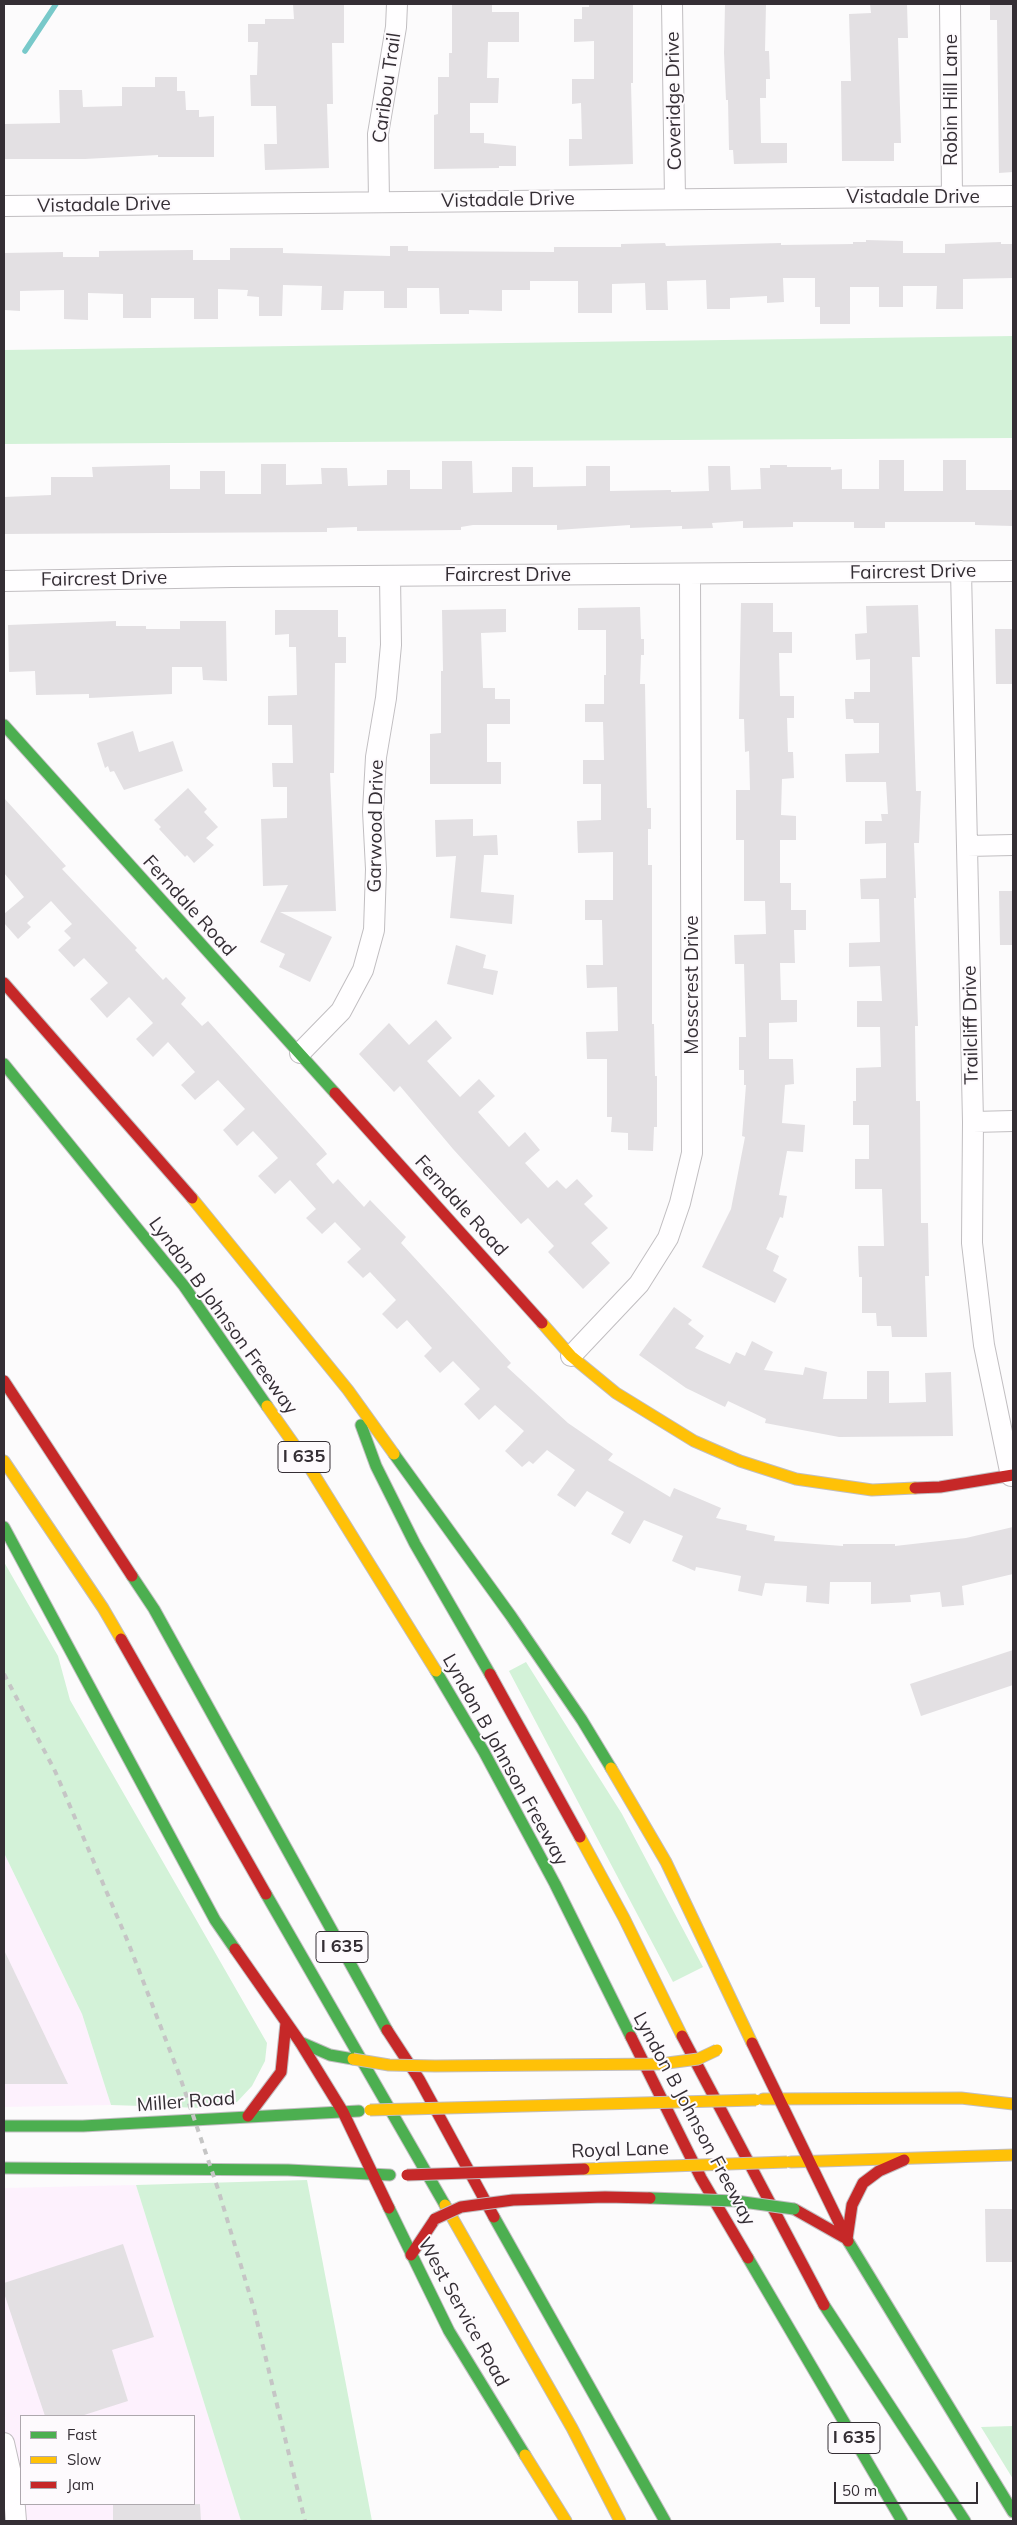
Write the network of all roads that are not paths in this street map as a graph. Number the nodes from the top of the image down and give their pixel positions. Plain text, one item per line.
1 (397, 4) edge
2 (672, 4) edge
3 (950, 4) edge
4 (952, 196) junction
5 (1013, 196) edge
6 (675, 198) junction
7 (378, 201) junction
8 (4, 206) edge
9 (961, 571) junction
10 (1013, 571) edge
11 (690, 575) junction
12 (390, 576) junction
13 (4, 581) edge
14 (4, 725) edge
15 (1013, 845) edge
16 (967, 846) junction
17 (4, 983) edge
18 (300, 1053) junction
19 (4, 1064) edge
20 (1013, 1121) edge
21 (973, 1122) junction
22 (571, 1356) junction
23 (4, 1381) edge
24 (348, 1390) junction
25 (4, 1461) edge
26 (1012, 1476) edge
27 (4, 1527) edge
28 (286, 2023) junction
29 (300, 2042) junction
30 (720, 2047) dead end
31 (779, 2099) junction
32 (1013, 2104) edge
33 (344, 2112) junction
34 (248, 2116) junction
35 (4, 2126) edge
36 (1013, 2155) edge
37 (908, 2158) junction
38 (807, 2160) junction
39 (4, 2168) edge
40 (373, 2176) junction
41 (847, 2239) junction
42 (411, 2255) junction
43 (4, 2443) edge
44 (1013, 2512) edge
45 (16, 2521) edge
46 (566, 2521) edge
47 (620, 2521) edge
48 (665, 2521) edge
49 (902, 2521) edge
50 (965, 2521) edge

1 - 7 street, Caribou Trail
2 - 6 street, Coveridge Drive
3 - 4 street, Robin Hill Lane
4 - 5 street, Vistadale Drive
4 - 6 street, Vistadale Drive
6 - 7 street, Vistadale Drive
7 - 8 street, Vistadale Drive
9 - 10 street, Faircrest Drive
9 - 11 street, Faircrest Drive
9 - 16 street, Trailcliff Drive
11 - 12 street, Faircrest Drive
11 - 22 street, Mosscrest Drive
12 - 13 street, Faircrest Drive
12 - 18 street, Garwood Drive
14 - 18 main road, Ferndale Road
15 - 16 street
16 - 21 street, Trailcliff Drive
17 - 24 main road
18 - 22 main road, Ferndale Road
19 - 49 main road, Lyndon B Johnson Freeway / I 635
20 - 21 street
21 - 26 street, Trailcliff Drive
22 - 26 main road, Ferndale Road
23 - 48 main road, I 635
24 - 31 main road
24 - 50 main road
25 - 47 main road
27 - 28 main road, West Service Road
28 - 29 main road, West Service Road
28 - 34 main road
29 - 30 main road, bridge
29 - 33 main road, West Service Road
31 - 32 main road
31 - 33 main road, Miller Road, bridge
31 - 38 main road
33 - 34 main road, Miller Road
33 - 40 main road, West Service Road
34 - 35 main road, Miller Road
36 - 37 main road, Royal Lane
37 - 38 main road, Royal Lane
37 - 41 main road
38 - 40 main road, Royal Lane, bridge
38 - 41 main road
39 - 40 main road, Royal Lane
40 - 42 main road, West Service Road
41 - 42 main road, bridge
41 - 44 main road
42 - 46 main road, West Service Road
43 - 45 street

